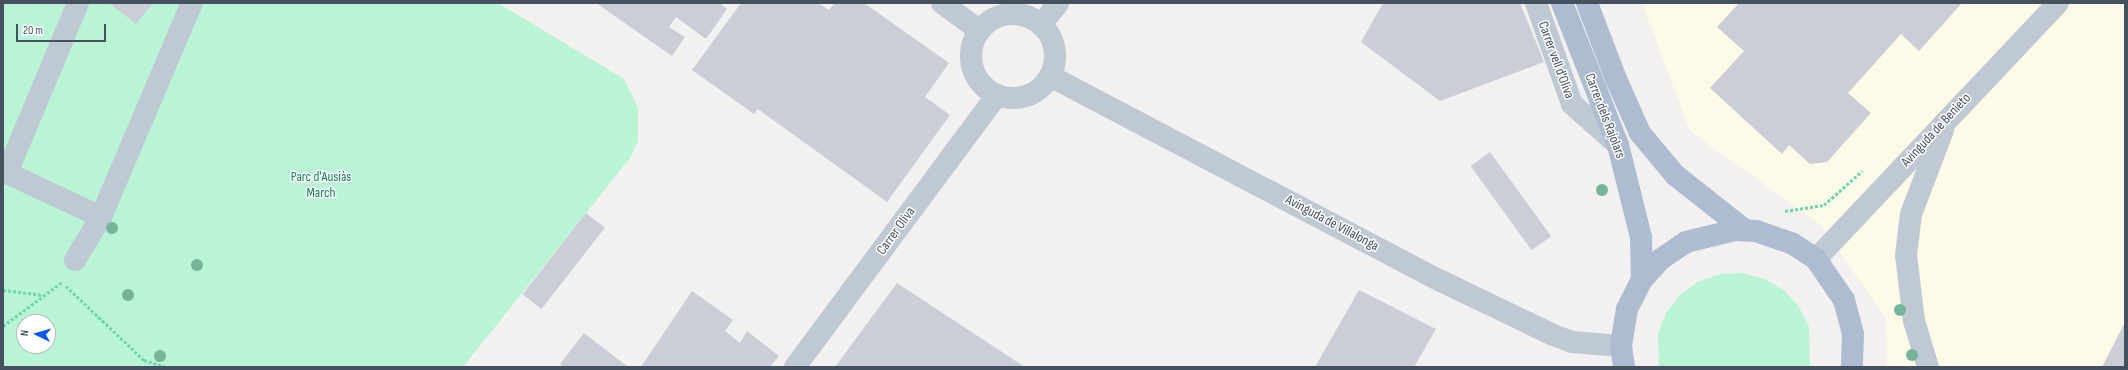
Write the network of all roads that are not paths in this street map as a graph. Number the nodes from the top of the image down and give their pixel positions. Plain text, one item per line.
1 (78, 3) edge
2 (192, 3) edge
3 (942, 3) edge
4 (1058, 3) edge
5 (1536, 3) edge
6 (1562, 3) edge
7 (1587, 3) edge
8 (2058, 3) edge
9 (1041, 25) junction
10 (980, 31) junction
11 (1050, 76) junction
12 (997, 95) junction
13 (1948, 117) junction
14 (1618, 145) junction
15 (101, 217) junction
16 (1745, 230) junction
17 (1816, 258) junction
18 (75, 260) road end
19 (1642, 280) junction
20 (1622, 357) edge
21 (795, 367) edge
22 (1852, 367) edge
23 (1928, 367) edge

1 - 15 street
2 - 15 street
3 - 10 street
4 - 9 street
5 - 14 street, Carrer vell d'Oliva
6 - 14 main road, Carrer dels Rajolars
7 - 16 main road, Carrer dels Rajolars
8 - 13 street, Avinguda de Benieto
9 - 10 street
9 - 11 street
10 - 12 street
11 - 12 street
11 - 20 street, Avinguda de Villalonga
12 - 21 street, Carrer Oliva
13 - 17 street, Avinguda de Benieto
13 - 23 street
14 - 19 main road, Carrer dels Rajolars
15 - 18 street
16 - 17 main road
16 - 19 main road
17 - 22 main road
19 - 20 main road

